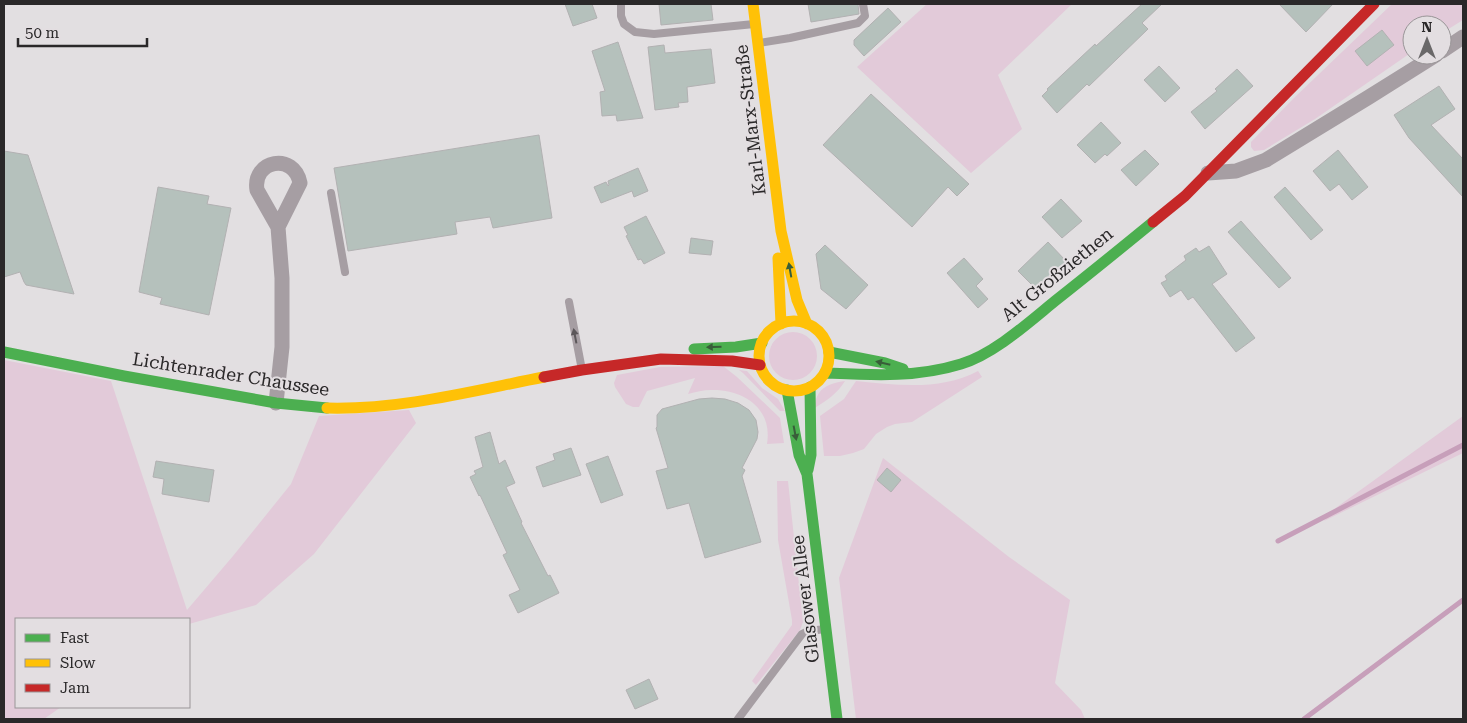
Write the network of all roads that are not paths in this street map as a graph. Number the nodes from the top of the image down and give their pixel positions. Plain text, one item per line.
1 (621, 4) edge
2 (754, 4) edge
3 (863, 4) edge
4 (1374, 4) edge
5 (756, 24) junction
6 (1463, 37) edge
7 (758, 43) junction
8 (1452, 44) edge
9 (1420, 65) edge
10 (1208, 173) junction
11 (331, 193) dead end
12 (278, 227) dead end
13 (781, 231) junction
14 (345, 272) dead end
15 (569, 302) dead end
16 (781, 324) junction
17 (807, 324) junction
18 (762, 343) junction
19 (4, 352) edge
20 (829, 352) junction
21 (661, 359) junction
22 (760, 365) junction
23 (582, 370) junction
24 (912, 372) junction
25 (825, 373) junction
26 (810, 387) junction
27 (787, 390) junction
28 (276, 402) junction
29 (807, 474) junction
30 (826, 628) junction
31 (738, 719) edge
32 (837, 719) edge

1 - 5 lane
2 - 5 street, Karl-Marx-Straße
3 - 7 lane
4 - 10 street, Alt Großziethen
5 - 7 street, Karl-Marx-Straße
6 - 8 street
7 - 13 street, Karl-Marx-Straße
9 - 10 street
10 - 24 street, Alt Großziethen
11 - 14 lane
12 - 28 street
13 - 16 street, Karl-Marx-Straße
17 -> 13 street, Karl-Marx-Straße
23 -> 15 lane
16 - 17 street
16 - 18 street
17 - 20 street
18 -> 21 street, Lichtenrader Chaussee
18 - 22 street
19 - 28 street, Lichtenrader Chaussee
24 -> 20 street, Alt Großziethen
20 - 25 street
21 - 22 street, Lichtenrader Chaussee
21 - 23 street, Lichtenrader Chaussee
22 - 27 street
23 - 28 street, Lichtenrader Chaussee
24 - 25 street, Alt Großziethen
25 - 26 street
26 - 27 street
26 - 29 street, Glasower Allee
27 -> 29 street, Glasower Allee
29 - 30 street, Glasower Allee
30 - 31 lane
30 - 32 street, Glasower Allee

